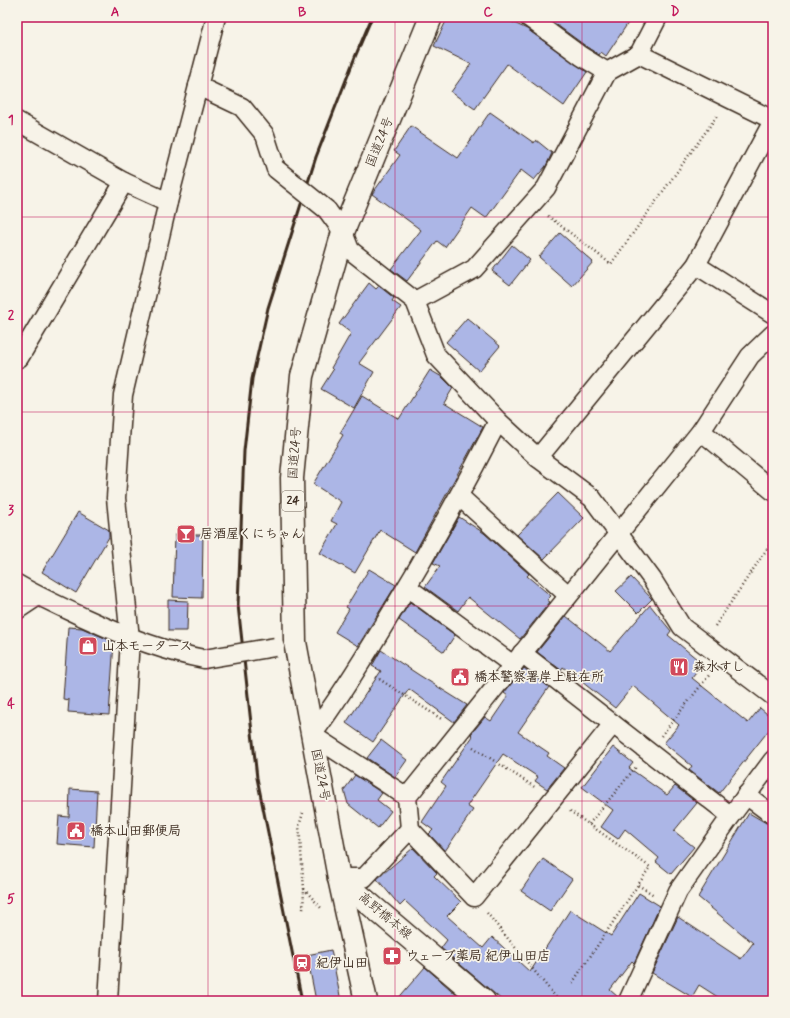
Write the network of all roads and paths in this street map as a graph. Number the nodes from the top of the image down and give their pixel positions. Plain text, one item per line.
1 (216, 17) edge
2 (431, 17) edge
3 (528, 17) edge
4 (658, 17) edge
5 (639, 54) junction
6 (607, 72) junction
7 (198, 86) junction
8 (729, 98) junction
9 (773, 120) edge
10 (17, 121) edge
11 (124, 182) junction
12 (168, 202) junction
13 (532, 204) junction
14 (343, 232) junction
15 (696, 266) junction
16 (415, 301) junction
17 (773, 314) edge
18 (770, 343) edge
19 (17, 357) edge
20 (498, 421) junction
21 (701, 431) junction
22 (538, 458) junction
23 (773, 491) edge
24 (460, 496) junction
25 (618, 533) junction
26 (773, 540) edge
27 (17, 584) edge
28 (407, 586) junction
29 (568, 595) junction
30 (38, 596) junction
31 (17, 610) edge
32 (130, 638) junction
33 (296, 642) junction
34 (703, 643) junction
35 (518, 659) junction
36 (359, 666) junction
37 (770, 688) edge
38 (613, 724) junction
39 (458, 734) junction
40 (312, 735) junction
41 (773, 760) edge
42 (746, 795) junction
43 (407, 797) junction
44 (553, 799) junction
45 (304, 809) dead end
46 (773, 815) edge
47 (731, 816) junction
48 (410, 829) junction
49 (339, 878) junction
50 (304, 889) junction
51 (474, 897) junction
52 (323, 910) dead end
53 (303, 911) dead end
54 (571, 985) dead end
55 (108, 1001) edge
56 (366, 1001) edge
57 (484, 1001) edge
58 (560, 1001) edge
59 (628, 1001) edge

1 - 7 street
2 - 14 main road, 国道24号 / 24
3 - 6 street
4 - 5 street
5 - 6 street
5 - 8 street
6 - 13 street
7 - 12 street
7 - 14 street, bridge
8 - 9 street
8 - 13 path
9 - 15 street
10 - 11 street
11 - 12 street
11 - 19 street
12 - 32 street
13 - 16 street
14 - 16 street
14 - 33 main road, 国道24号 / 24
15 - 17 street
15 - 22 street
16 - 20 street
18 - 21 street
20 - 22 street
20 - 24 street
21 - 23 street
21 - 25 street
22 - 25 street
24 - 28 street
24 - 29 street
25 - 29 street
25 - 34 street
26 - 34 path
27 - 30 street
28 - 35 street
28 - 36 street
29 - 35 street
30 - 31 street
30 - 32 street
32 - 33 street, bridge
32 - 55 street
33 - 40 main road, 国道24号 / 24
34 - 37 street
35 - 38 street
35 - 39 street
36 - 39 path
36 - 40 street
38 - 44 street
38 - 47 street
39 - 43 street
39 - 44 path
40 - 43 street
40 - 49 main road, 国道24号 / 24
41 - 42 street
42 - 46 street
42 - 47 street
43 - 48 street
44 - 51 street
44 - 54 path
45 - 50 path
47 - 59 street
48 - 49 street
48 - 51 street
49 - 56 main road, 国道24号 / 24
49 - 57 main road, 高野橋本線
50 - 52 path
50 - 53 path
51 - 58 path

